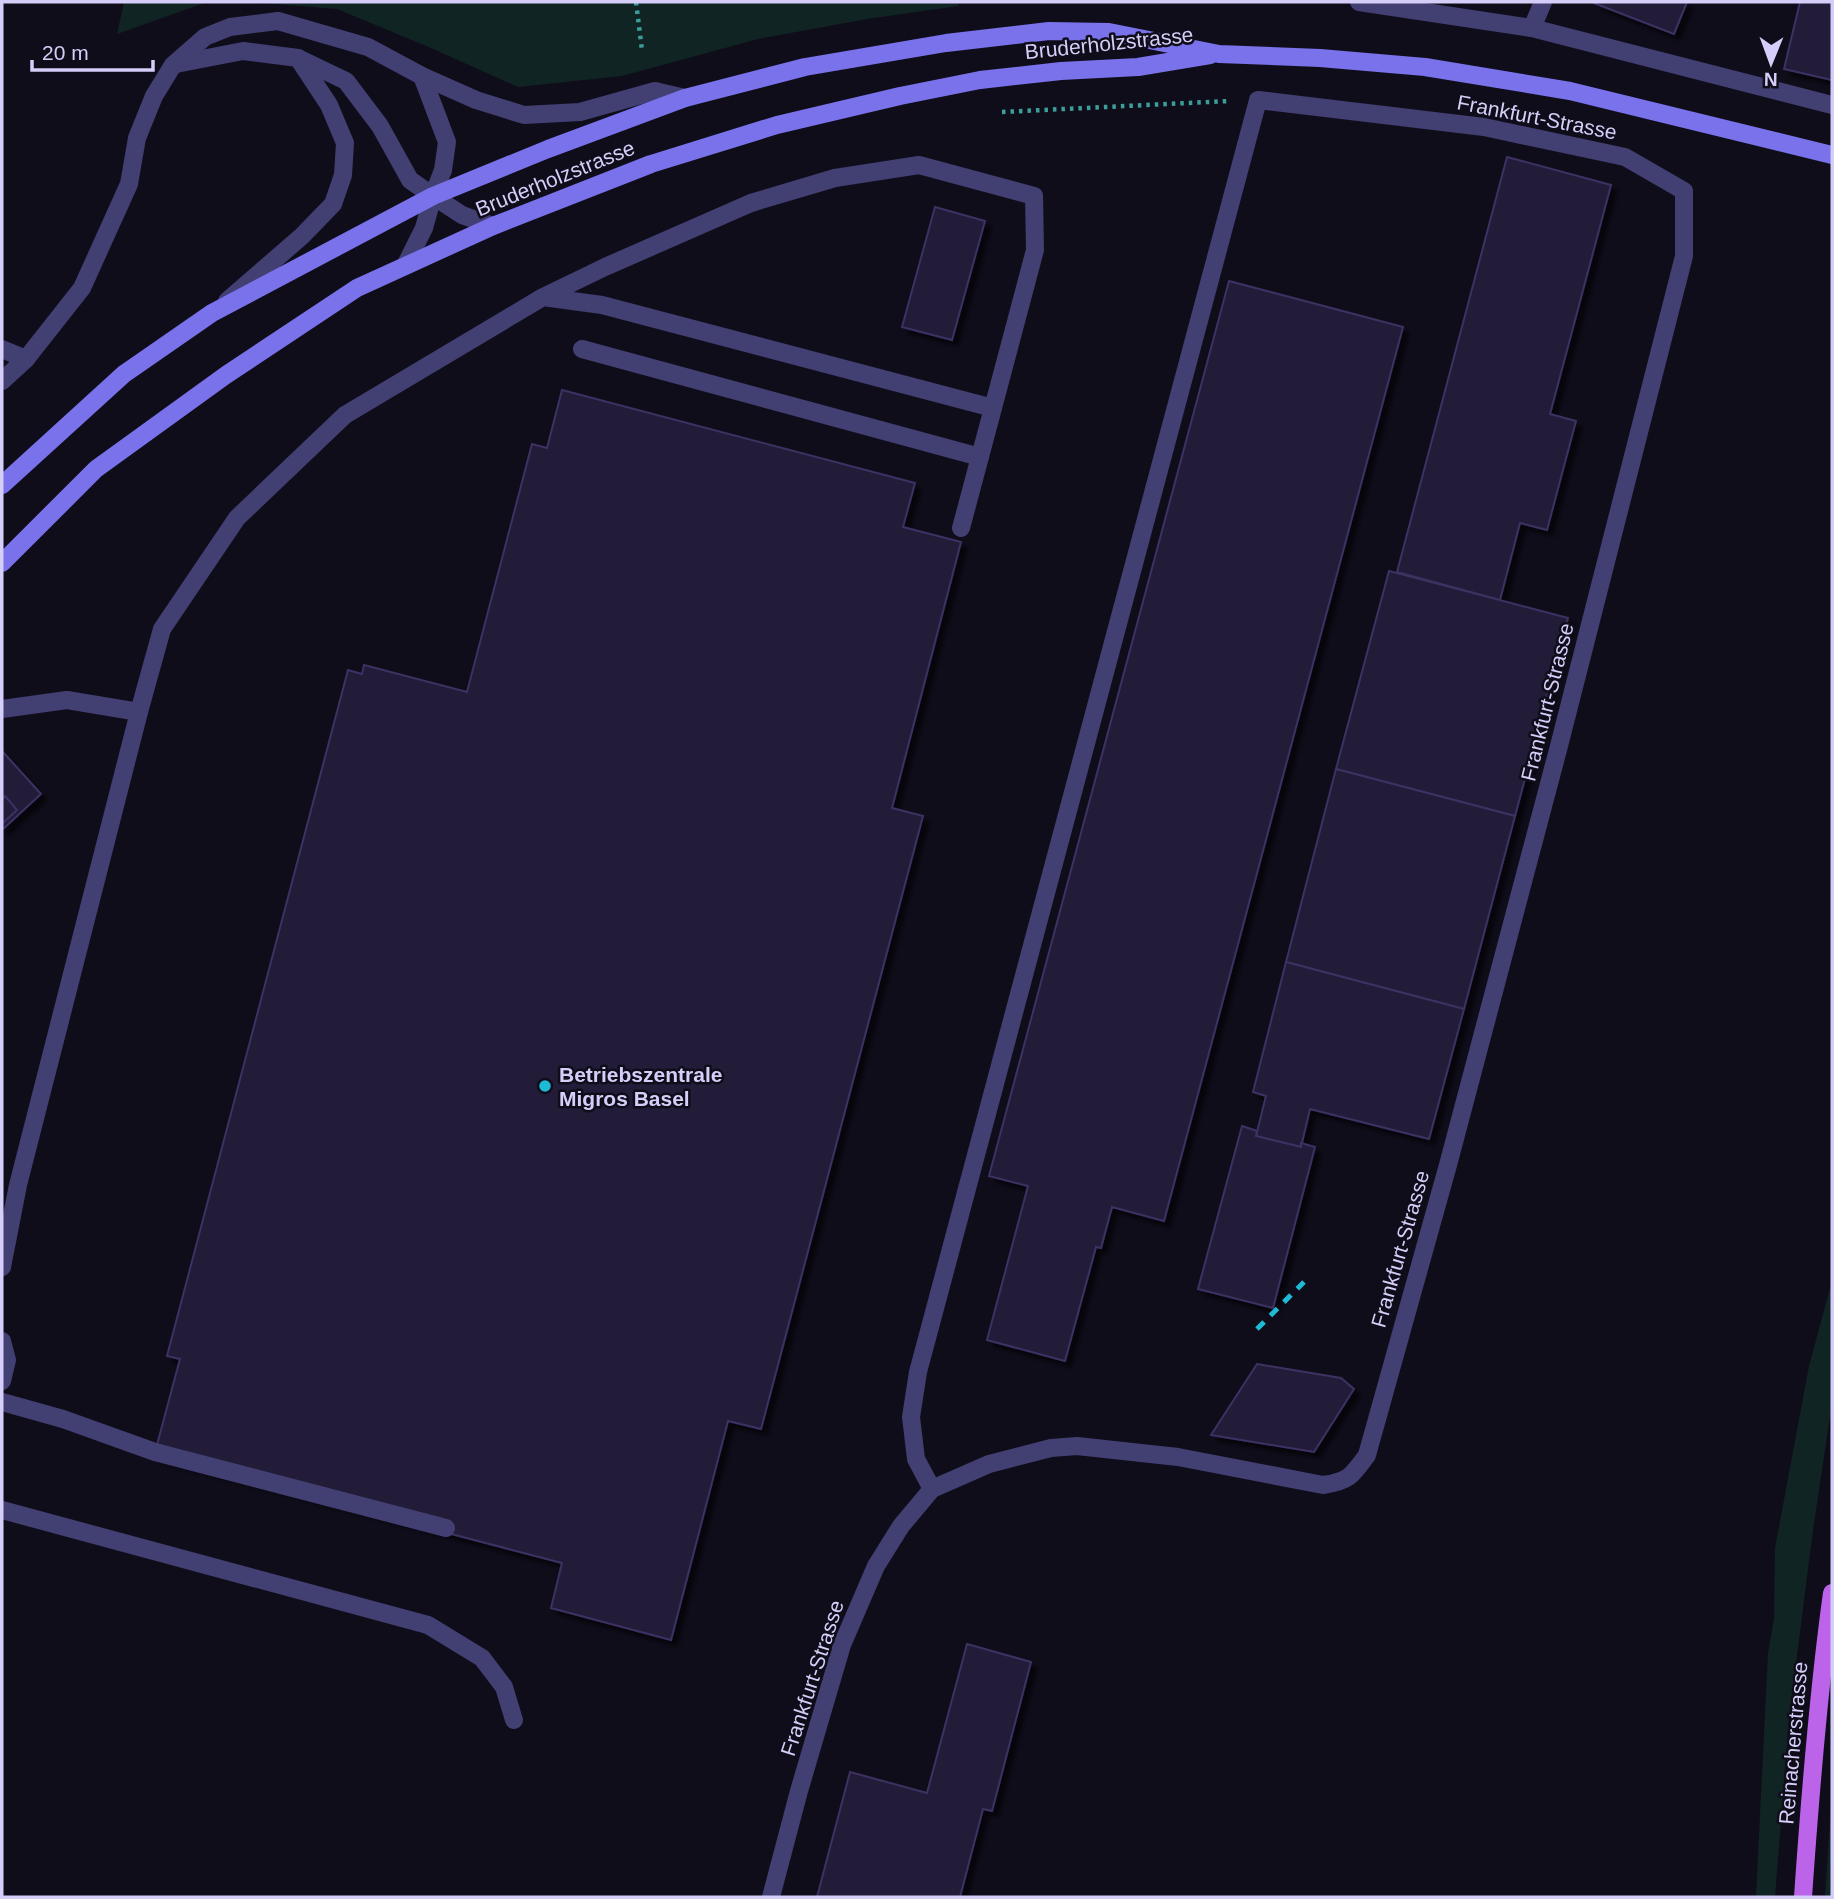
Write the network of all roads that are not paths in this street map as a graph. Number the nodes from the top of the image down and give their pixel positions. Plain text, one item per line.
1 (1359, 2) edge
2 (1543, 2) edge
3 (1532, 27) junction
4 (1219, 54) junction
5 (298, 58) junction
6 (173, 65) junction
7 (422, 76) junction
8 (685, 98) junction
9 (1832, 105) edge
10 (1832, 155) edge
11 (433, 196) junction
12 (493, 226) junction
13 (405, 266) junction
14 (543, 297) junction
15 (212, 313) junction
16 (2, 349) edge
17 (582, 349) dead end
18 (26, 359) junction
19 (2, 381) edge
20 (993, 408) junction
21 (980, 457) junction
22 (2, 485) edge
23 (961, 528) dead end
24 (2, 563) edge
25 (2, 709) edge
26 (139, 712) junction
27 (10, 1182) edge
28 (2, 1267) edge
29 (2, 1341) edge
30 (2, 1381) edge
31 (2, 1402) edge
32 (932, 1489) junction
33 (2, 1510) edge
34 (446, 1528) dead end
35 (1832, 1593) edge
36 (514, 1720) dead end
37 (771, 1897) edge
38 (1803, 1897) edge

1 - 3 street
2 - 3 street
3 - 9 street
4 - 8 main road, Bruderholzstrasse
4 - 10 main road, Bruderholzstrasse
4 - 12 main road, Bruderholzstrasse
5 - 6 street
5 - 11 street
5 - 15 street
6 - 7 street
6 - 18 street
7 - 8 street
7 - 11 street
8 - 11 main road, Bruderholzstrasse
11 - 12 street
11 - 13 street
11 - 15 main road, Bruderholzstrasse
12 - 13 main road, Bruderholzstrasse
13 - 24 main road, Bruderholzstrasse
14 - 20 street
14 - 20 street
14 - 26 street
15 - 22 main road, Bruderholzstrasse
16 - 18 street
17 - 21 street
18 - 19 street
20 - 21 street
21 - 23 street
25 - 26 street
26 - 27 street
27 - 28 street
29 - 30 street
31 - 34 street
32 - 32 street, Frankfurt-Strasse
32 - 37 street, Frankfurt-Strasse
33 - 36 street
35 - 38 main road, Reinacherstrasse

